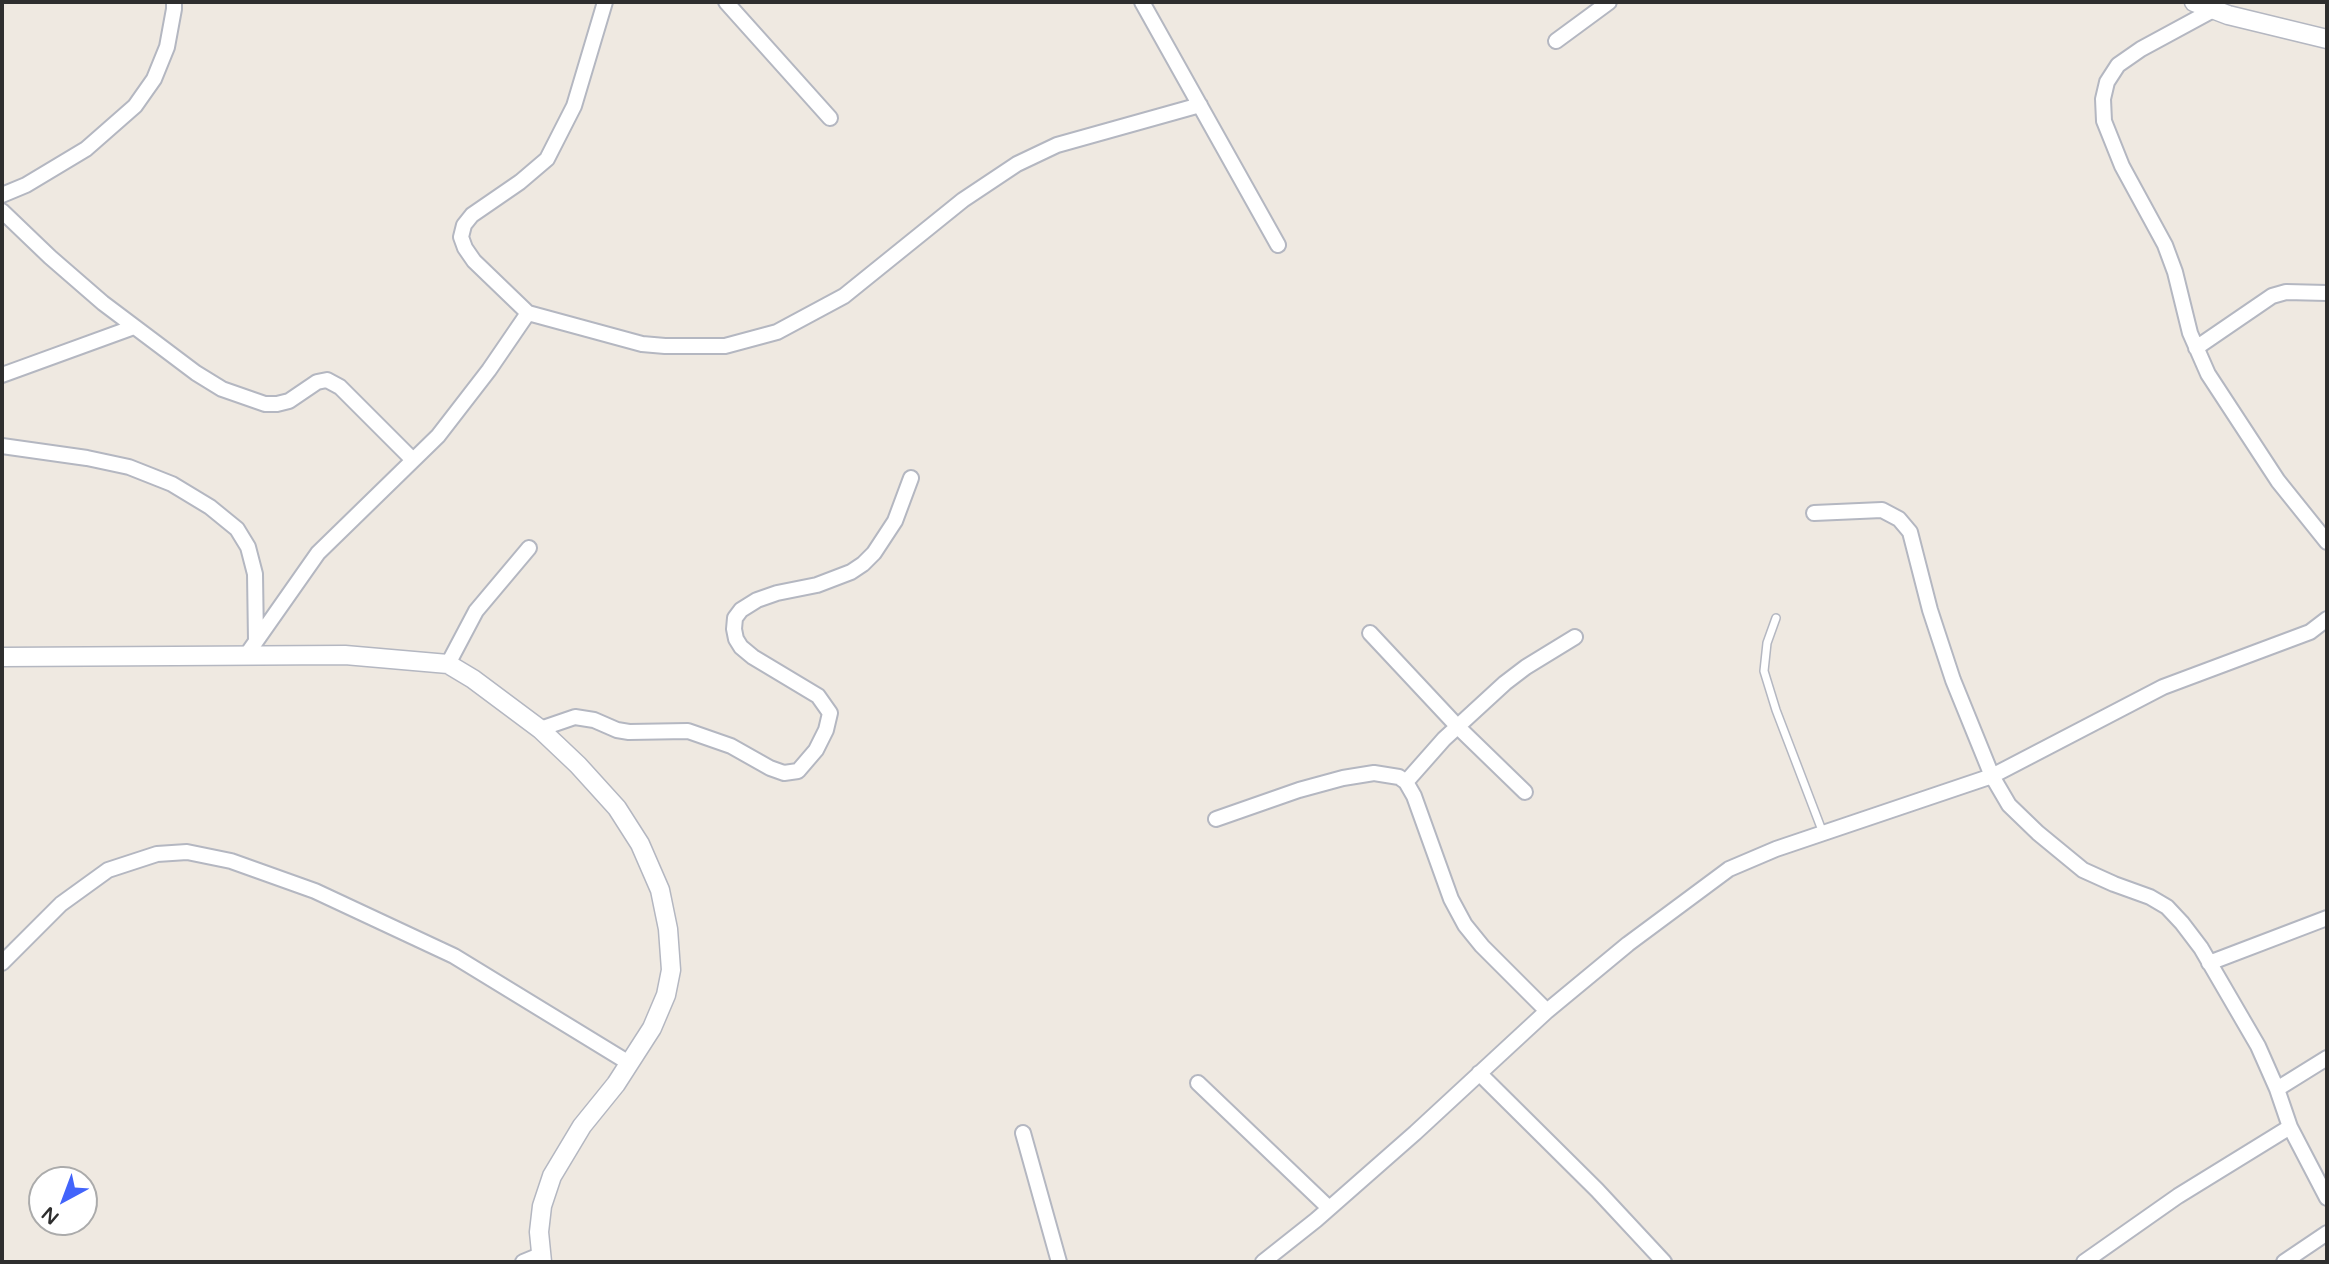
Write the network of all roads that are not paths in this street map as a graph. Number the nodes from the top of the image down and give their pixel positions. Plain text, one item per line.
1 (174, 2) edge
2 (606, 2) edge
3 (726, 2) edge
4 (1142, 2) edge
5 (1609, 2) edge
6 (2194, 2) edge
7 (2213, 10) junction
8 (2327, 39) edge
9 (1556, 41) dead end
10 (1200, 105) junction
11 (830, 118) dead end
12 (2, 195) edge
13 (2, 211) edge
14 (1278, 245) dead end
15 (2327, 293) edge
16 (528, 313) junction
17 (134, 327) junction
18 (2196, 348) junction
19 (2, 375) edge
20 (2, 446) edge
21 (413, 460) junction
22 (911, 478) dead end
23 (1814, 513) dead end
24 (2327, 542) edge
25 (529, 548) dead end
26 (1776, 618) dead end
27 (2327, 620) edge
28 (1370, 634) dead end
29 (1575, 637) dead end
30 (256, 641) junction
31 (2, 657) edge
32 (245, 657) junction
33 (448, 664) junction
34 (1458, 727) junction
35 (540, 729) junction
36 (1992, 776) junction
37 (1406, 782) junction
38 (1525, 792) dead end
39 (1216, 819) dead end
40 (1823, 833) junction
41 (2327, 918) edge
42 (2, 962) edge
43 (2209, 963) junction
44 (1547, 1011) junction
45 (2327, 1058) edge
46 (629, 1063) junction
47 (1479, 1073) junction
48 (1198, 1083) dead end
49 (2277, 1089) junction
50 (2290, 1127) junction
51 (1023, 1133) dead end
52 (2325, 1189) edge
53 (1329, 1208) junction
54 (2327, 1233) edge
55 (541, 1259) edge
56 (523, 1262) edge
57 (1059, 1262) edge
58 (1263, 1262) edge
59 (1664, 1262) edge
60 (2084, 1262) edge
61 (2284, 1262) edge

1 - 12 street
2 - 16 street
3 - 11 street
4 - 10 street
5 - 9 street
6 - 7 street
7 - 8 street
7 - 18 street
10 - 14 street
10 - 16 street
13 - 17 street
15 - 18 street
16 - 21 street
17 - 19 street
17 - 21 street
18 - 24 street
20 - 30 street
21 - 30 street
22 - 35 street
23 - 36 street
25 - 33 street
26 - 40 lane
27 - 36 street
28 - 34 street
29 - 34 street
30 - 32 street
31 - 32 street
32 - 33 street
33 - 35 street
34 - 37 street
34 - 38 street
35 - 46 street
36 - 40 street
36 - 43 street
37 - 39 street
37 - 44 street
40 - 44 street
41 - 43 street
42 - 46 street
43 - 49 street
44 - 47 street
45 - 49 street
46 - 55 street
47 - 53 street
47 - 59 street
48 - 53 street
49 - 50 street
50 - 52 street
50 - 60 street
51 - 57 street
53 - 58 street
54 - 61 street
55 - 56 street

